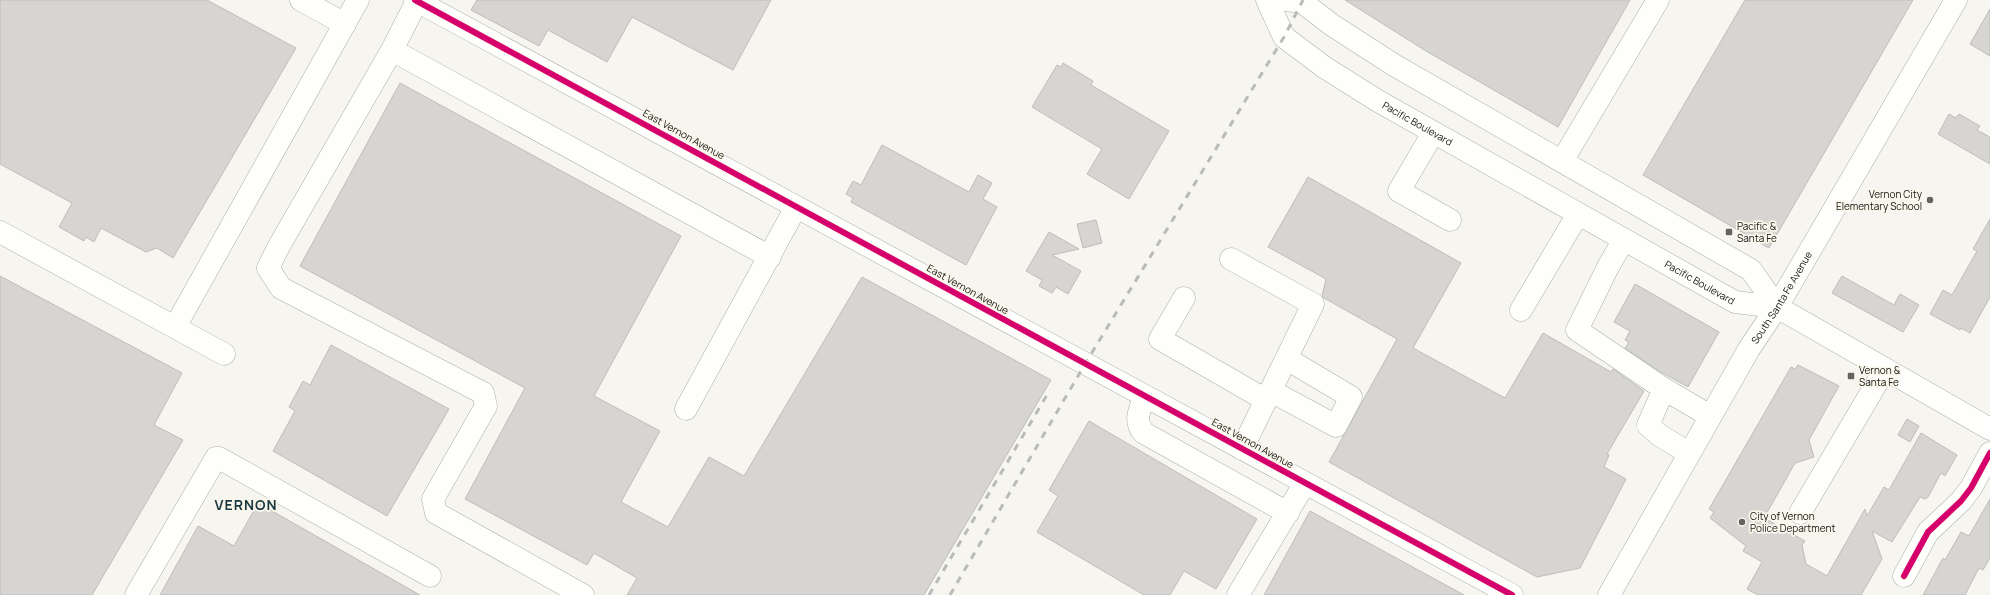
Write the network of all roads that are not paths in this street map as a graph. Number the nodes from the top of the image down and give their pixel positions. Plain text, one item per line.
1 (302, 0) edge
2 (358, 0) edge
3 (416, 0) edge
4 (1267, 0) edge
5 (1286, 0) edge
6 (1658, 0) edge
7 (1956, 0) edge
8 (345, 24) junction
9 (392, 50) junction
10 (1433, 133) junction
11 (1562, 161) junction
12 (796, 207) junction
13 (1578, 214) junction
14 (1450, 220) dead end
15 (0, 232) edge
16 (1623, 241) junction
17 (770, 257) junction
18 (1231, 259) dead end
19 (1184, 298) dead end
20 (1777, 307) junction
21 (1521, 310) dead end
22 (175, 327) junction
23 (224, 354) dead end
24 (1286, 359) junction
25 (1885, 369) junction
26 (1664, 389) junction
27 (1145, 396) junction
28 (1268, 396) junction
29 (686, 410) dead end
30 (1710, 416) junction
31 (1990, 429) edge
32 (1250, 453) junction
33 (1689, 453) junction
34 (1990, 453) edge
35 (1306, 483) junction
36 (1240, 487) junction
37 (1288, 512) junction
38 (1800, 513) dead end
39 (430, 576) dead end
40 (1904, 576) dead end
41 (136, 595) edge
42 (583, 595) edge
43 (1238, 595) edge
44 (1512, 595) edge
45 (1609, 595) edge

1 - 8 main road
2 - 8 main road
3 - 9 main road
3 - 12 main road, East Vernon Avenue
4 - 10 main road, Pacific Boulevard
5 - 11 main road
6 - 11 main road
7 - 20 main road, South Santa Fe Avenue
8 - 22 main road
9 - 17 main road
9 - 42 main road
10 - 13 main road, Pacific Boulevard
10 - 14 main road
11 - 20 main road
12 - 17 main road
12 - 27 main road, East Vernon Avenue
13 - 16 main road, Pacific Boulevard
13 - 21 main road
15 - 22 main road
16 - 20 main road, Pacific Boulevard
16 - 26 main road
17 - 29 main road
18 - 24 main road
19 - 28 main road
20 - 25 main road
20 - 30 main road, South Santa Fe Avenue
22 - 23 main road
24 - 28 main road
24 - 28 main road
25 - 31 main road
25 - 38 main road
26 - 30 main road
26 - 33 main road
27 - 32 main road, East Vernon Avenue
27 - 36 main road
28 - 32 main road
30 - 33 main road, South Santa Fe Avenue
32 - 35 main road, East Vernon Avenue
32 - 36 main road
33 - 45 main road, South Santa Fe Avenue
34 - 40 main road
35 - 37 main road
35 - 44 main road, East Vernon Avenue
36 - 37 main road
37 - 43 main road
39 - 41 main road

